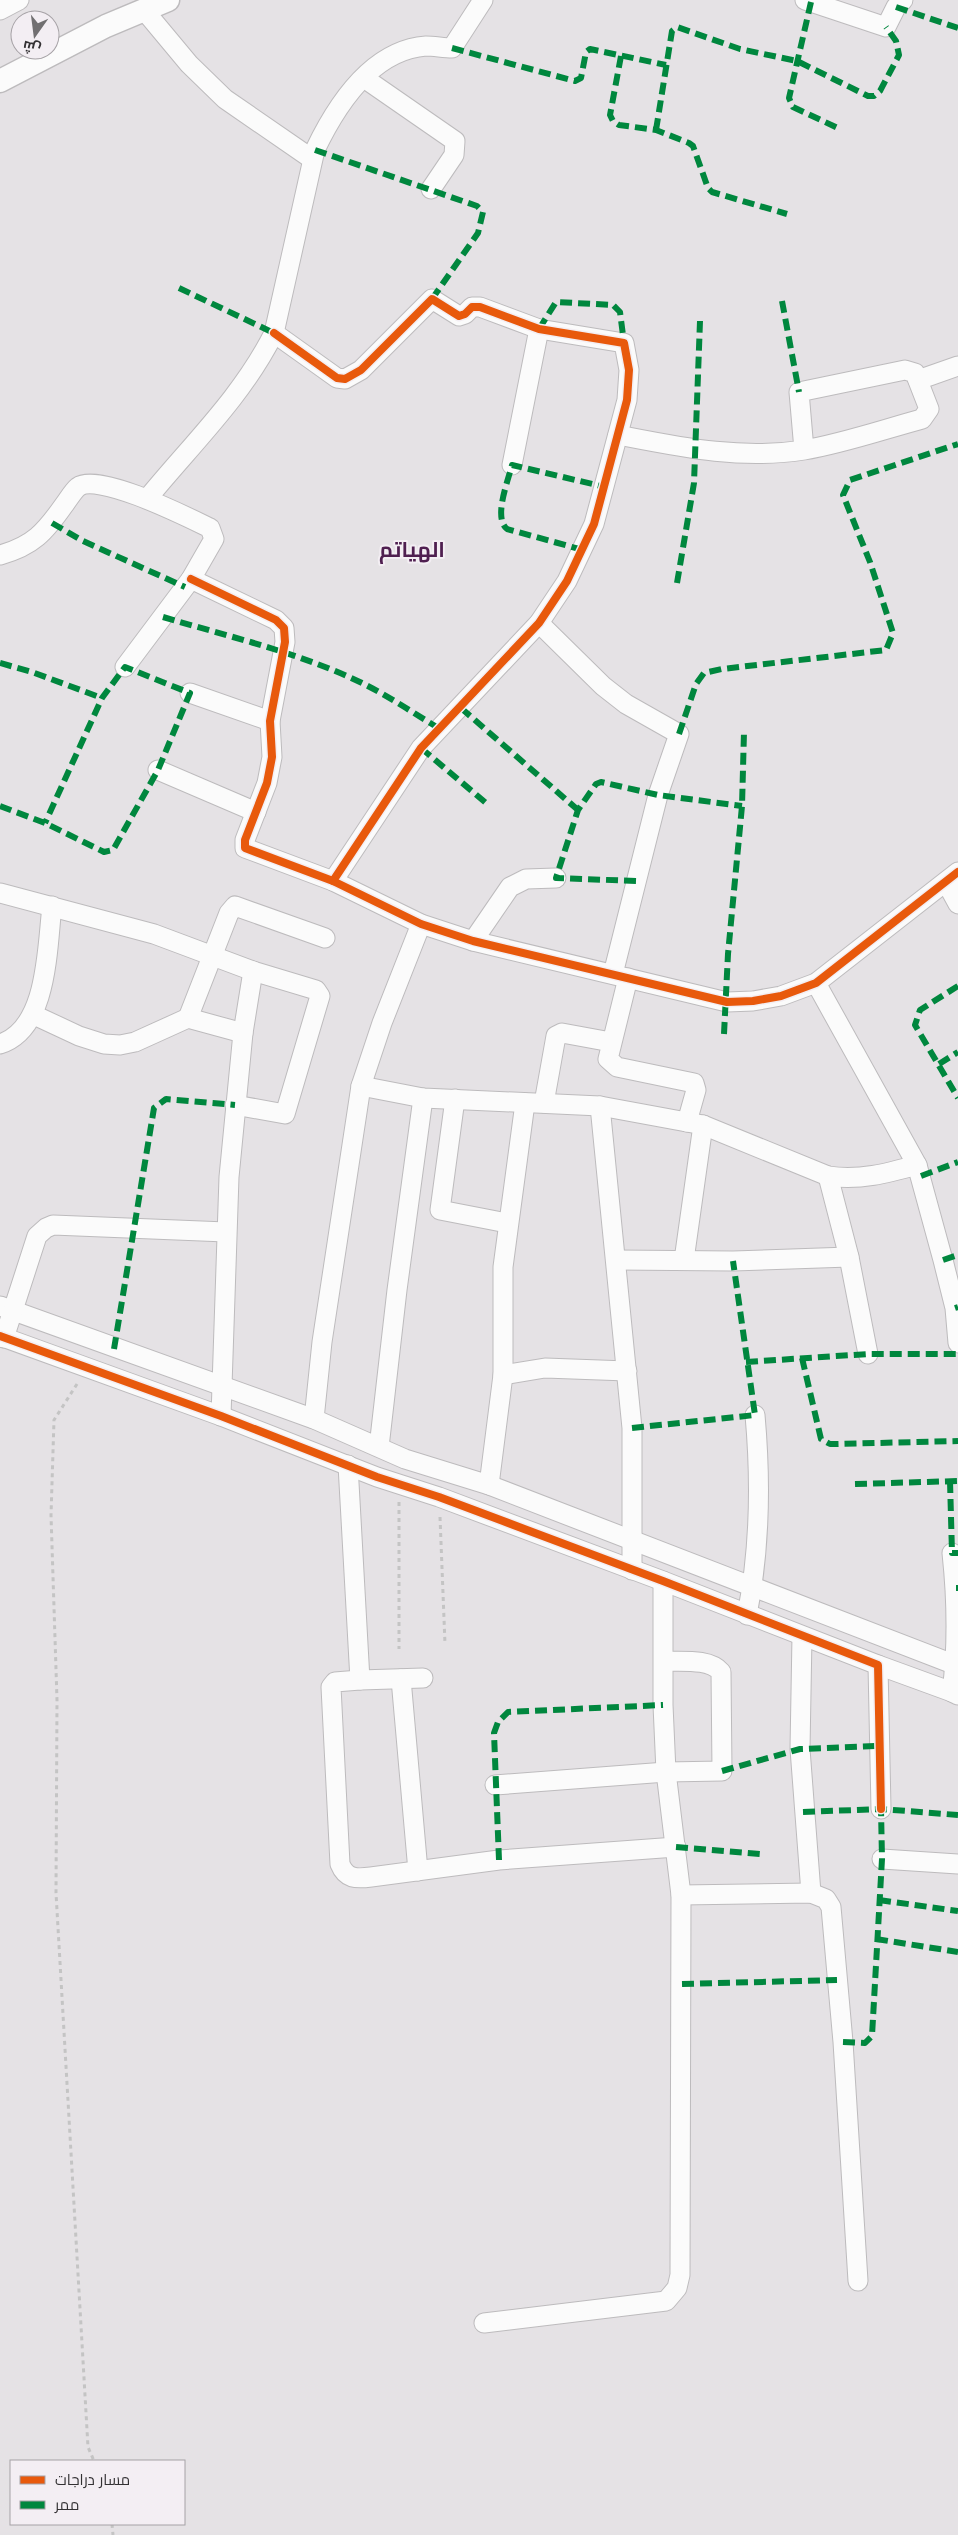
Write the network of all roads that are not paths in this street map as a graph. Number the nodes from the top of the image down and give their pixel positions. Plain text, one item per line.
1 (168, 0) edge
2 (483, 0) edge
3 (902, 0) edge
4 (809, 1) edge
5 (144, 10) junction
6 (364, 78) junction
7 (0, 81) edge
8 (312, 159) junction
9 (431, 188) dead end
10 (539, 329) junction
11 (274, 333) junction
12 (958, 366) edge
13 (918, 380) junction
14 (618, 435) junction
15 (804, 450) junction
16 (512, 465) dead end
17 (147, 500) junction
18 (0, 554) edge
19 (190, 579) junction
20 (539, 623) junction
21 (125, 666) dead end
22 (190, 693) dead end
23 (270, 721) junction
24 (158, 770) dead end
25 (256, 812) junction
26 (952, 877) edge
27 (556, 878) dead end
28 (333, 881) junction
29 (0, 893) edge
30 (958, 904) edge
31 (52, 906) junction
32 (421, 924) junction
33 (325, 938) dead end
34 (473, 941) junction
35 (213, 955) junction
36 (253, 971) junction
37 (620, 976) junction
38 (816, 983) junction
39 (34, 1015) junction
40 (188, 1018) junction
41 (243, 1033) junction
42 (611, 1042) junction
43 (0, 1044) edge
44 (361, 1086) junction
45 (423, 1098) junction
46 (455, 1100) junction
47 (534, 1103) junction
48 (235, 1105) junction
49 (600, 1106) junction
50 (695, 1124) junction
51 (917, 1165) junction
52 (828, 1176) junction
53 (507, 1223) junction
54 (226, 1232) junction
55 (849, 1257) junction
56 (616, 1260) junction
57 (684, 1260) junction
58 (6, 1309) edge
59 (2, 1337) edge
60 (958, 1343) edge
61 (868, 1354) dead end
62 (627, 1371) junction
63 (503, 1374) junction
64 (222, 1386) junction
65 (755, 1415) dead end
66 (221, 1416) junction
67 (314, 1419) junction
68 (378, 1447) junction
69 (348, 1465) junction
70 (489, 1485) junction
71 (633, 1540) junction
72 (952, 1553) dead end
73 (632, 1570) junction
74 (663, 1581) junction
75 (753, 1586) junction
76 (747, 1614) junction
77 (802, 1636) junction
78 (664, 1661) junction
79 (878, 1665) junction
80 (957, 1666) edge
81 (423, 1678) dead end
82 (401, 1679) junction
83 (360, 1680) junction
84 (955, 1694) edge
85 (666, 1772) junction
86 (495, 1785) dead end
87 (881, 1809) dead end
88 (676, 1847) junction
89 (882, 1859) dead end
90 (958, 1864) edge
91 (418, 1871) junction
92 (811, 1893) junction
93 (681, 1895) junction
94 (858, 2281) dead end
95 (484, 2323) dead end

1 - 5 street
2 - 6 street
3 - 4 street
5 - 7 street
5 - 8 street
6 - 8 street
6 - 9 street
8 - 11 street
10 - 11 street
10 - 14 street
10 - 16 street
11 - 17 street
12 - 13 street
13 - 15 street
13 - 15 street
14 - 15 street
14 - 20 street
17 - 18 street
17 - 19 street
19 - 21 street
19 - 23 street
20 - 28 street
20 - 37 street
22 - 23 street
23 - 25 street
24 - 25 street
25 - 28 street
26 - 30 street
26 - 38 street
27 - 34 street
28 - 32 street
29 - 31 street
31 - 35 street
31 - 39 street
32 - 34 street
32 - 44 street
33 - 35 street
34 - 37 street
35 - 36 street
35 - 40 street
36 - 41 street
36 - 48 street
37 - 38 street
37 - 42 street
38 - 51 street
39 - 40 street
39 - 43 street
40 - 41 street
41 - 48 street
42 - 47 street
42 - 50 street
44 - 45 street
44 - 67 street
45 - 46 street
45 - 68 street
46 - 47 street
46 - 53 street
47 - 49 street
47 - 53 street
48 - 54 street
49 - 50 street
49 - 56 street
50 - 52 street
50 - 57 street
51 - 52 street
51 - 60 street
52 - 55 street
53 - 63 street
54 - 58 street
54 - 64 street
55 - 57 street
55 - 61 street
56 - 57 street
56 - 62 street
58 - 59 street
58 - 64 street
59 - 66 street
62 - 63 street
62 - 71 street
63 - 70 street
64 - 66 street
64 - 67 street
65 - 75 street
66 - 69 street
67 - 68 street
68 - 70 street
69 - 73 street
69 - 83 street
70 - 71 street
71 - 73 street
71 - 75 street
72 - 80 street
73 - 74 street
74 - 76 street
74 - 78 street
75 - 76 street
75 - 80 street
76 - 77 street
77 - 79 street
77 - 92 street
78 - 85 street
78 - 85 street
79 - 84 street
79 - 87 street
80 - 84 street
81 - 82 street
82 - 83 street
82 - 91 street
83 - 91 street
85 - 86 street
85 - 88 street
88 - 91 street
88 - 93 street
89 - 90 street
92 - 93 street
92 - 94 street
93 - 95 street

